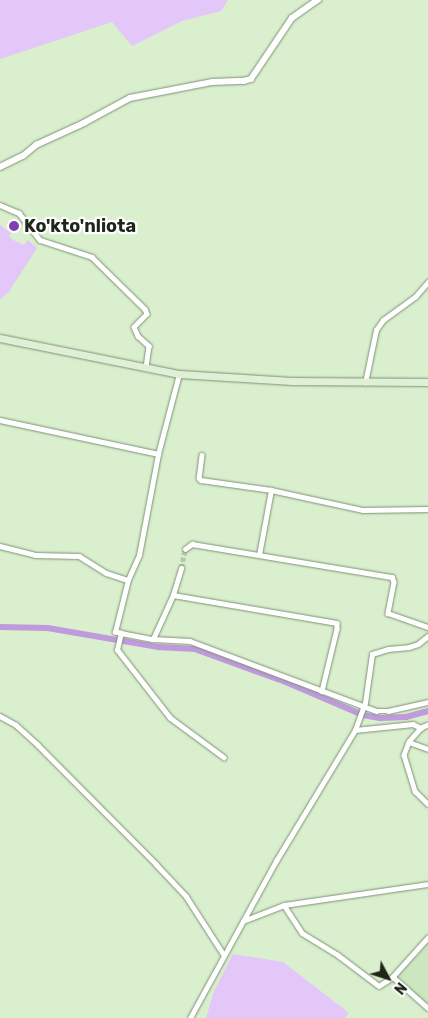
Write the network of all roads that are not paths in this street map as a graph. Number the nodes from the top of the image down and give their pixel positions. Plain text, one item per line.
1 (318, 0) edge
2 (0, 167) edge
3 (0, 206) edge
4 (428, 282) edge
5 (0, 338) edge
6 (146, 368) junction
7 (179, 374) junction
8 (428, 382) edge
9 (365, 383) junction
10 (0, 420) edge
11 (158, 454) junction
12 (202, 455) dead end
13 (271, 490) junction
14 (428, 509) edge
15 (0, 546) edge
16 (186, 549) dead end
17 (259, 555) junction
18 (181, 568) tunnel mouth
19 (128, 580) junction
20 (173, 595) junction
21 (428, 627) edge
22 (121, 635) junction
23 (428, 636) edge
24 (153, 639) junction
25 (322, 691) junction
26 (428, 702) edge
27 (363, 709) junction
28 (0, 716) edge
29 (428, 725) edge
30 (422, 728) junction
31 (356, 729) junction
32 (409, 742) junction
33 (428, 749) edge
34 (224, 758) dead end
35 (428, 804) edge
36 (428, 884) edge
37 (284, 905) junction
38 (242, 922) junction
39 (428, 938) edge
40 (224, 955) junction
41 (393, 977) junction
42 (428, 1008) edge
43 (190, 1018) edge

1 - 2 street
3 - 6 street
4 - 9 street
5 - 6 main road
6 - 7 main road
7 - 9 main road
7 - 11 street
8 - 9 main road
10 - 11 street
11 - 19 street
12 - 13 street
13 - 14 street
13 - 17 street
15 - 19 street
16 - 17 street
17 - 21 street
18 - 20 street
19 - 22 street
20 - 24 street
20 - 25 street
22 - 24 street
22 - 34 street
23 - 27 street
24 - 25 street
25 - 27 street
26 - 27 street
27 - 31 street
28 - 40 street
29 - 30 street
30 - 31 street
30 - 32 street
31 - 38 street
32 - 33 street
32 - 35 street
36 - 37 street
37 - 38 street
37 - 41 street
38 - 40 street
39 - 41 street
40 - 43 street
41 - 42 street

